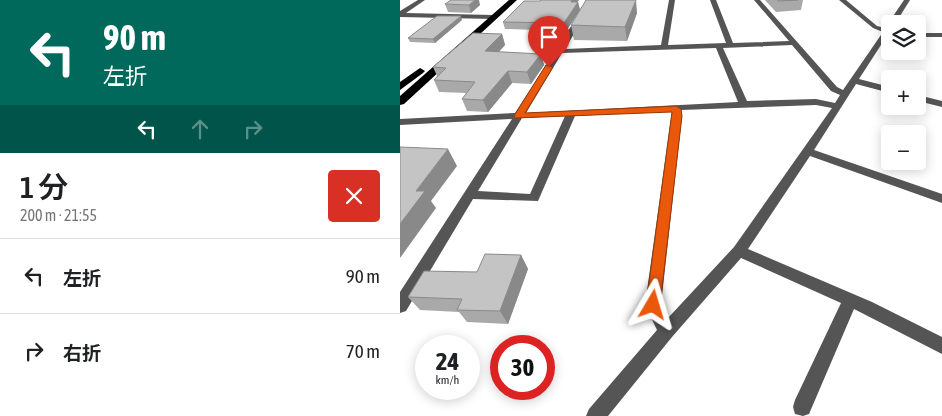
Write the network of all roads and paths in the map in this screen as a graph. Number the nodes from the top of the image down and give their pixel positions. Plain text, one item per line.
1 (422, 0) edge
2 (503, 0) edge
3 (512, 0) edge
4 (591, 0) edge
5 (672, 0) edge
6 (713, 0) edge
7 (758, 0) edge
8 (842, 0) edge
9 (907, 0) edge
10 (400, 15) edge
11 (898, 15) edge
12 (483, 17) junction
13 (494, 17) junction
14 (881, 28) edge
15 (926, 35) edge
16 (942, 35) edge
17 (881, 41) edge
18 (795, 43) junction
19 (719, 46) junction
20 (731, 46) junction
21 (664, 48) junction
22 (559, 51) junction
23 (855, 81) junction
24 (400, 87) edge
25 (881, 88) edge
26 (842, 100) junction
27 (926, 100) edge
28 (400, 102) edge
29 (744, 104) junction
30 (942, 104) edge
31 (676, 109) junction
32 (571, 114) junction
33 (518, 116) junction
34 (400, 122) edge
35 (808, 151) junction
36 (469, 195) junction
37 (942, 199) edge
38 (739, 251) junction
39 (850, 301) junction
40 (400, 306) edge
41 (666, 332) junction
42 (942, 346) edge
43 (802, 407) dead end
44 (596, 416) edge

1 - 10 street
2 - 12 highway
3 - 13 highway
4 - 22 street
5 - 21 street
6 - 20 street
7 - 18 street
8 - 14 street
9 - 11 street
10 - 12 street
12 - 13 street
12 - 24 highway
13 - 28 highway
15 - 16 street
17 - 23 street
18 - 20 street
18 - 26 street
19 - 20 street
19 - 21 street
19 - 29 street
21 - 22 street
22 - 33 street
23 - 25 street
23 - 26 street
26 - 29 street
26 - 35 street
27 - 30 street
29 - 31 street
31 - 32 street
31 - 41 street
32 - 33 street
32 - 36 street
33 - 34 street
33 - 36 street
35 - 37 street
35 - 38 street
36 - 40 street
38 - 39 street
38 - 41 street
39 - 42 street
39 - 43 street
41 - 44 street

